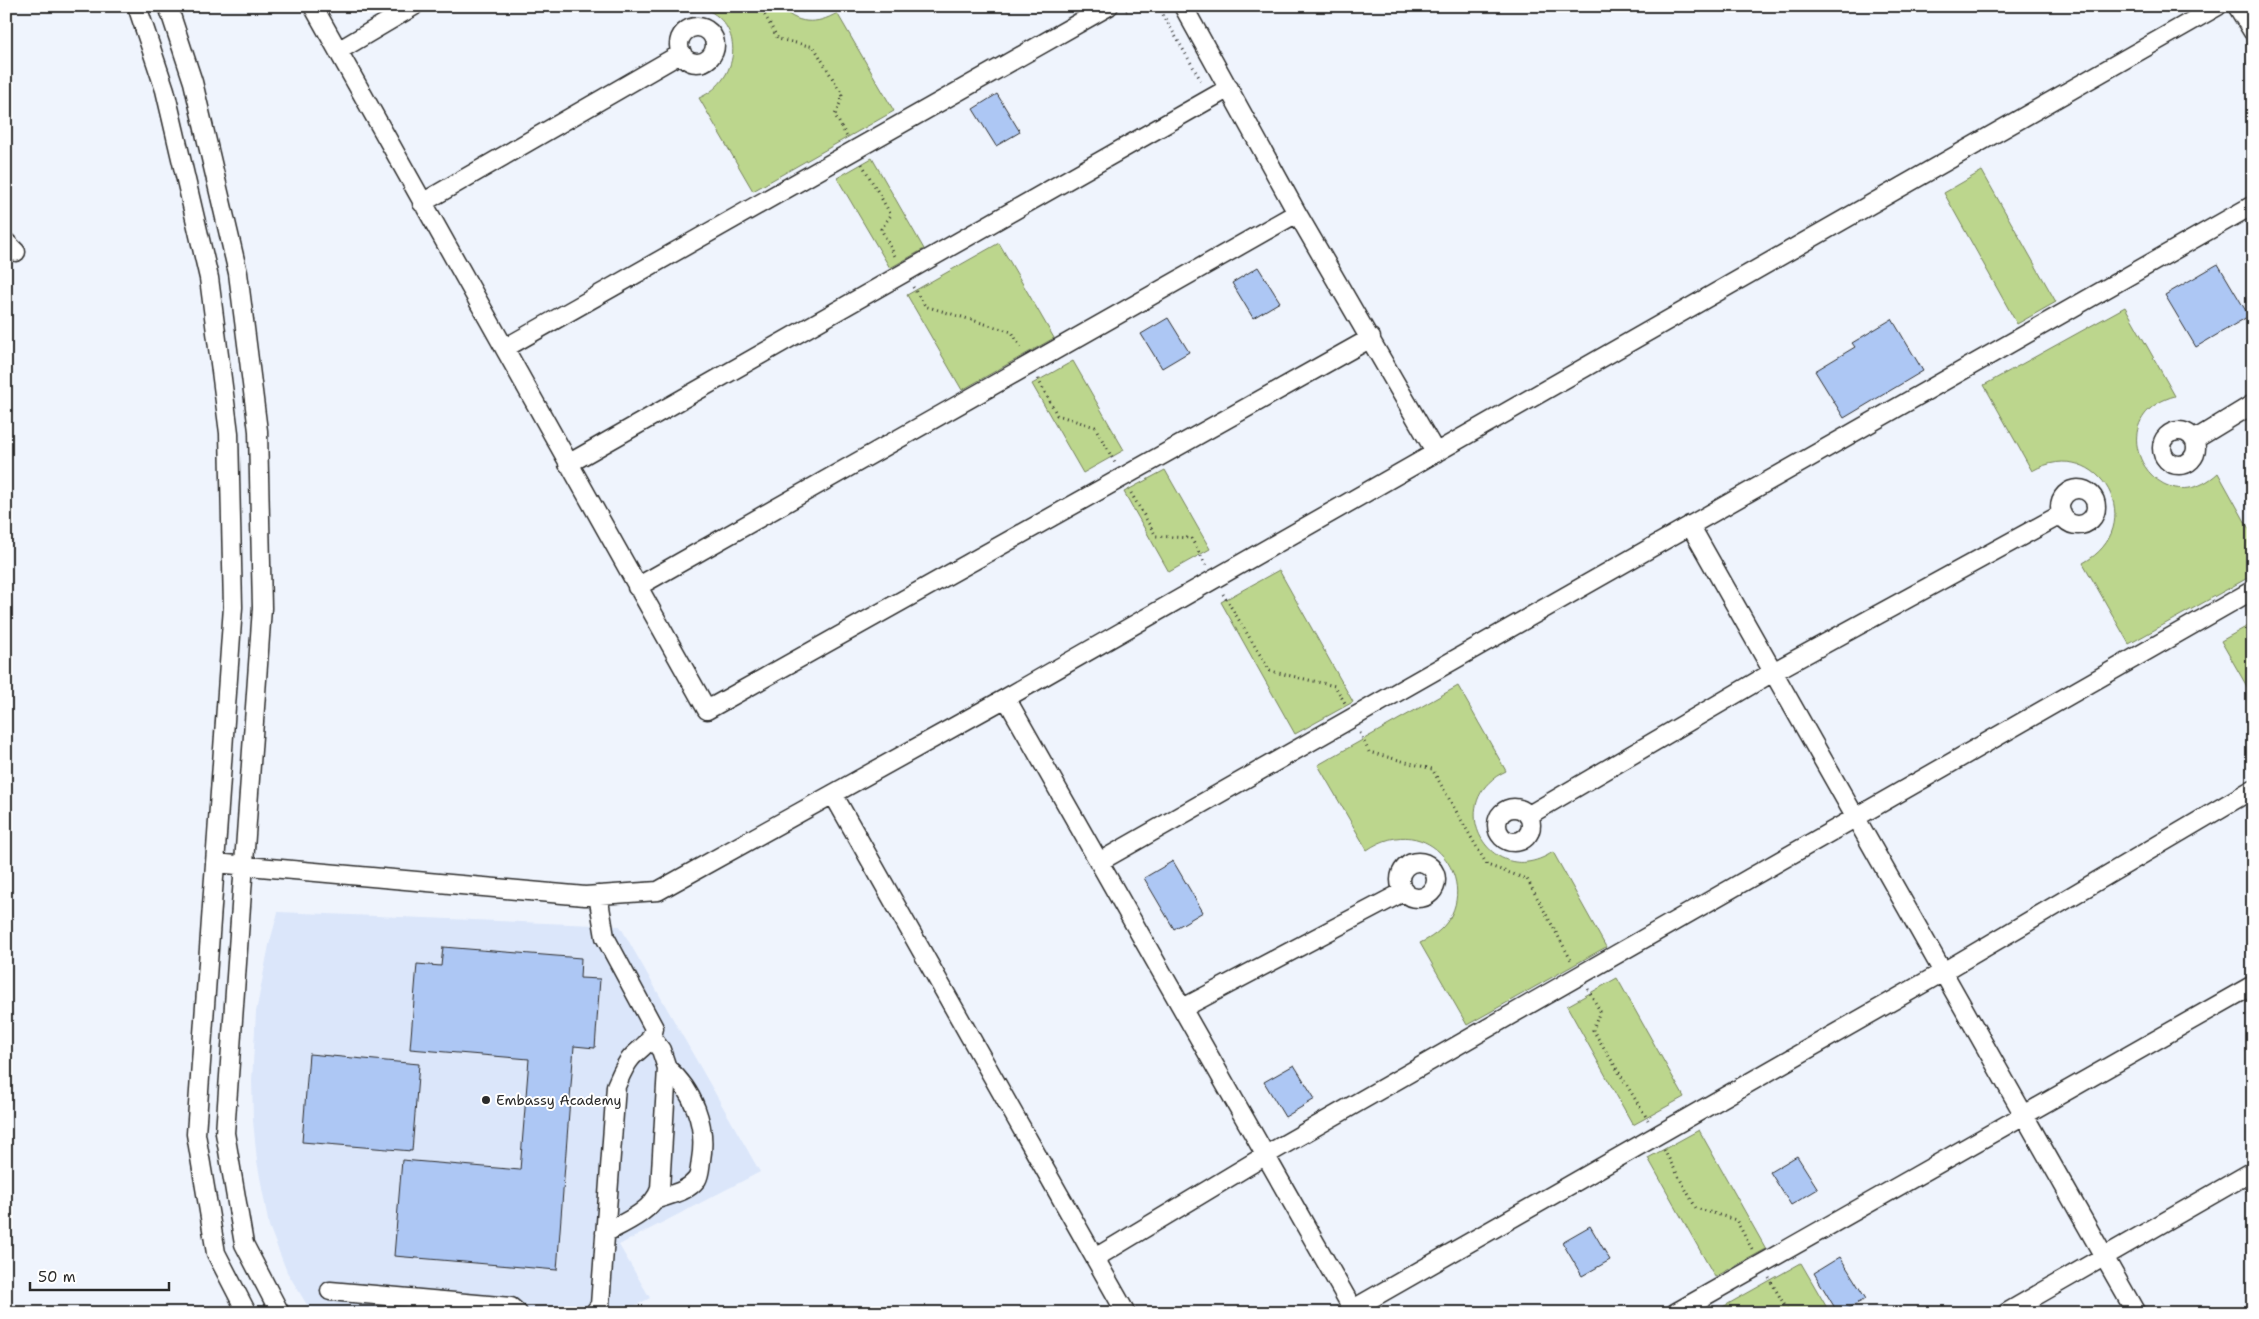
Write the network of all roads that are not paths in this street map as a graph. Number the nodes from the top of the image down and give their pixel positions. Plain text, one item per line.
1 (137, 6) edge
2 (168, 6) edge
3 (313, 6) edge
4 (414, 6) edge
5 (1183, 6) edge
6 (2218, 6) edge
7 (2237, 6) edge
8 (1114, 11) edge
9 (2253, 32) edge
10 (338, 51) junction
11 (682, 53) dead end
12 (1229, 88) junction
13 (422, 203) junction
14 (2253, 204) edge
15 (1297, 213) junction
16 (1371, 338) junction
17 (505, 348) junction
18 (2253, 404) edge
19 (2194, 440) dead end
20 (1436, 452) junction
21 (568, 464) junction
22 (2062, 514) dead end
23 (1690, 525) junction
24 (637, 587) junction
25 (2253, 590) edge
26 (1773, 672) junction
27 (1006, 698) junction
28 (2253, 789) edge
29 (833, 794) junction
30 (1529, 815) dead end
31 (1856, 818) junction
32 (1099, 862) junction
33 (215, 863) junction
34 (244, 866) junction
35 (1405, 891) dead end
36 (598, 895) junction
37 (1943, 972) junction
38 (2253, 985) edge
39 (1183, 1008) junction
40 (652, 1038) junction
41 (666, 1068) junction
42 (2024, 1114) junction
43 (1266, 1155) junction
44 (2253, 1172) edge
45 (657, 1199) junction
46 (605, 1233) junction
47 (2104, 1255) junction
48 (1095, 1258) junction
49 (330, 1291) dead end
50 (1354, 1311) edge
51 (247, 1313) edge
52 (280, 1313) edge
53 (518, 1313) edge
54 (594, 1313) edge
55 (1126, 1313) edge
56 (1675, 1313) edge
57 (2006, 1313) edge
58 (2136, 1313) edge

1 - 33 street
2 - 34 street
3 - 10 street
4 - 10 street
5 - 12 street
6 - 20 street
7 - 9 street
8 - 17 street
10 - 13 street
11 - 13 street
12 - 15 street
12 - 21 street
13 - 17 street
14 - 23 street
15 - 16 street
15 - 24 street
16 - 20 street
16 - 24 street
17 - 21 street
18 - 19 street
20 - 27 street
21 - 24 street
22 - 26 street
23 - 26 street
23 - 32 street
25 - 31 street
26 - 30 street
26 - 31 street
27 - 29 street
27 - 32 street
28 - 37 street
29 - 36 street
29 - 48 street
31 - 37 street
31 - 43 street
32 - 39 street
33 - 34 street
33 - 51 street
34 - 36 street
34 - 52 street
35 - 39 street
36 - 40 street
37 - 42 street
37 - 50 street
38 - 42 street
39 - 43 street
40 - 41 street
40 - 46 street
41 - 45 street
41 - 45 street
42 - 47 street
42 - 56 street
43 - 48 street
43 - 50 street
44 - 47 street
45 - 46 street
46 - 54 street
47 - 57 street
47 - 58 street
48 - 55 street
49 - 53 street

